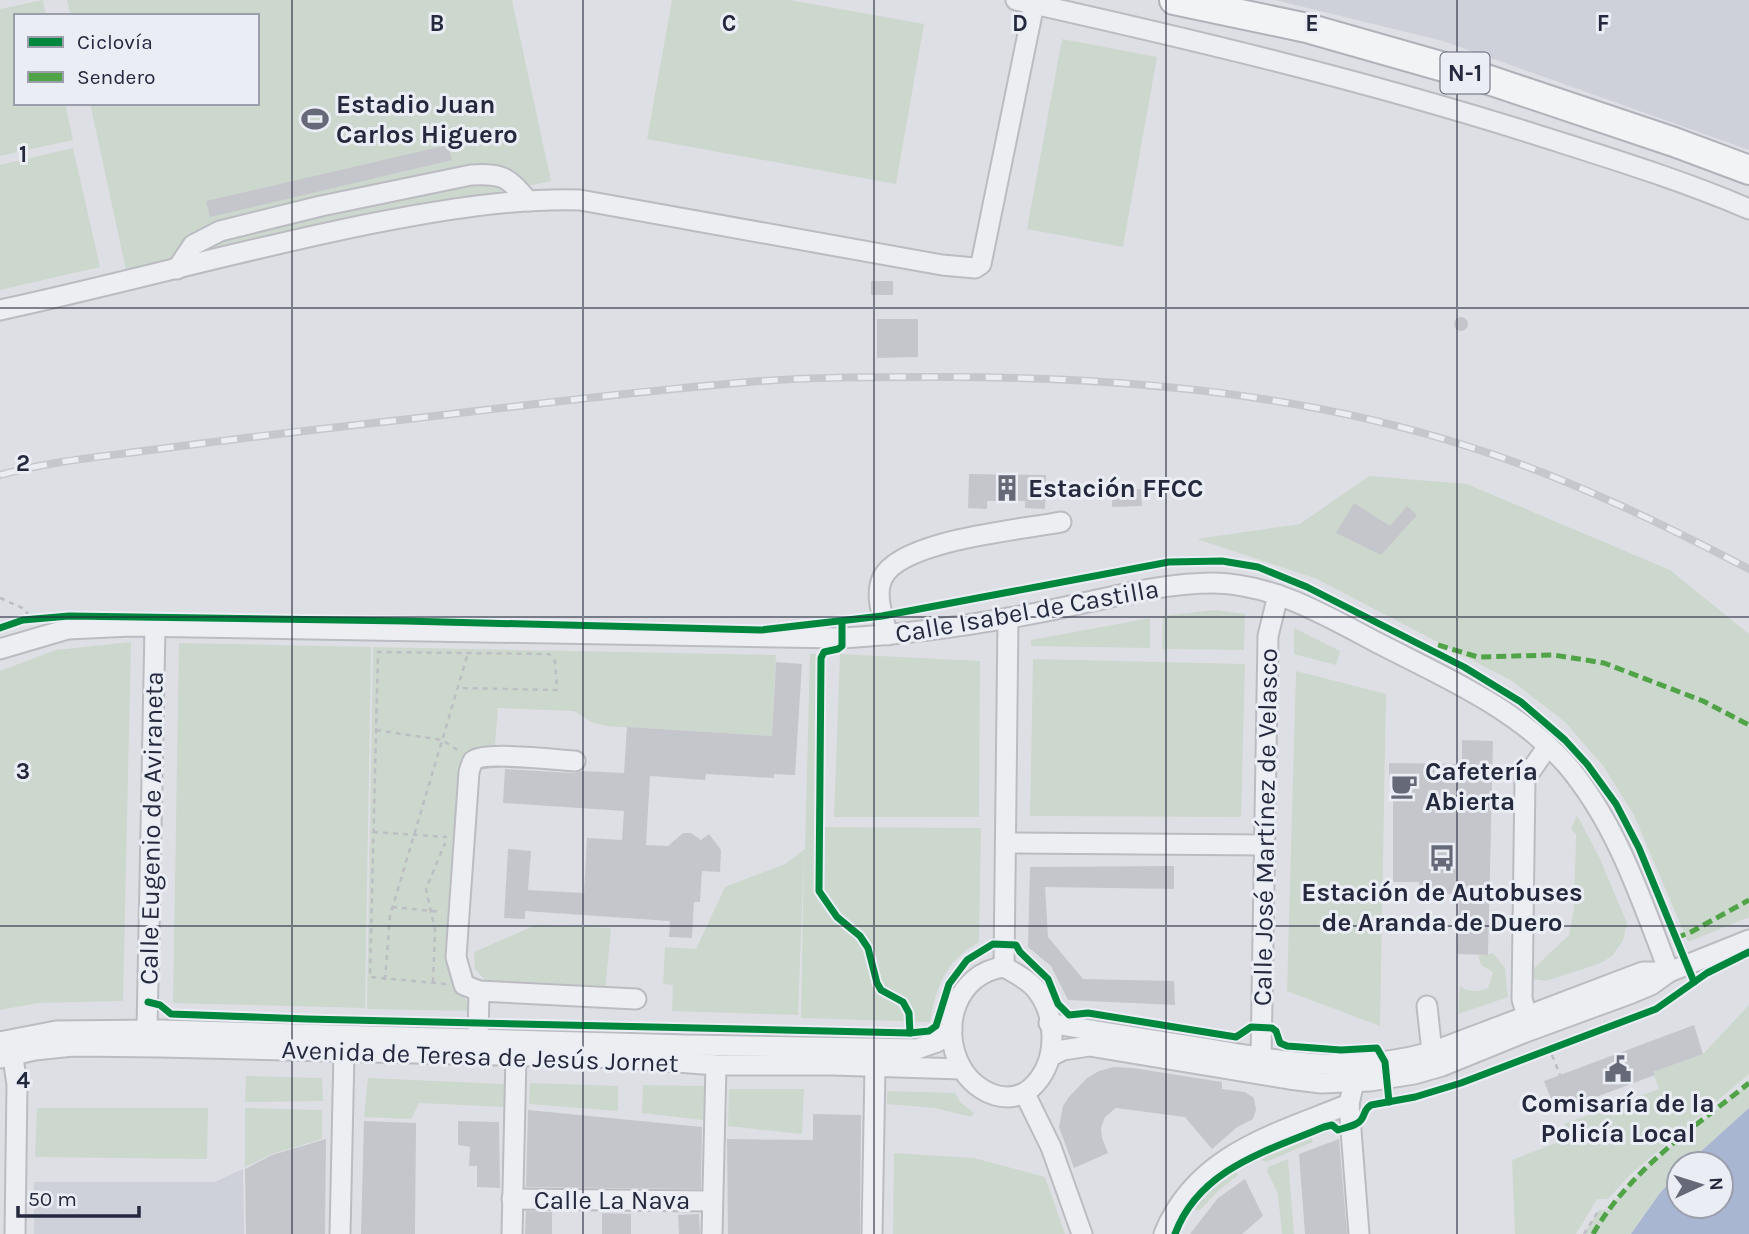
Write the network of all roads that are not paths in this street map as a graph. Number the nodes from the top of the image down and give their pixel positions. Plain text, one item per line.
1 (1174, 0) edge
2 (1025, 2) edge
3 (1749, 170) edge
4 (528, 201) junction
5 (1749, 209) edge
6 (177, 269) junction
7 (0, 310) edge
8 (1061, 522) dead end
9 (1278, 595) junction
10 (1009, 618) junction
11 (155, 627) junction
12 (888, 635) junction
13 (0, 649) edge
14 (1548, 747) junction
15 (575, 761) dead end
16 (1007, 843) junction
17 (1265, 845) junction
18 (1749, 940) edge
19 (1004, 967) junction
20 (1669, 972) junction
21 (472, 988) junction
22 (636, 999) dead end
23 (1427, 1006) dead end
24 (1527, 1016) junction
25 (1049, 1023) junction
26 (147, 1030) junction
27 (952, 1030) junction
28 (478, 1040) junction
29 (6, 1049) edge
30 (344, 1052) junction
31 (1432, 1052) junction
32 (516, 1056) junction
33 (1051, 1056) junction
34 (1261, 1059) junction
35 (716, 1065) junction
36 (875, 1067) junction
37 (962, 1069) junction
38 (1354, 1082) junction
39 (1025, 1094) junction
40 (1349, 1104) junction
41 (512, 1199) junction
42 (712, 1201) junction
43 (15, 1234) edge
44 (340, 1234) edge
45 (512, 1234) edge
46 (712, 1234) edge
47 (872, 1234) edge
48 (1082, 1234) edge
49 (1164, 1234) edge
50 (1359, 1234) edge

1 - 3 highway, N-1
2 - 4 street
2 - 5 street
4 - 6 street
4 - 6 street
6 - 7 street
8 - 12 street
9 - 10 street, Calle Isabel de Castilla
9 - 14 street, Calle Isabel de Castilla
9 - 17 street, Calle José Martínez de Velasco
10 - 12 street, Calle Isabel de Castilla
10 - 16 street
11 - 12 street, Calle Isabel de Castilla
11 - 13 street, Calle Isabel de Castilla
11 - 26 street, Calle Eugenio de Aviraneta
14 - 20 street, Calle Isabel de Castilla
14 - 24 street
15 - 21 street
16 - 17 street
16 - 19 street
17 - 34 street, Calle José Martínez de Velasco
18 - 20 street
19 - 25 street
19 - 27 street
20 - 24 street
20 - 38 street
21 - 22 street
21 - 28 street
23 - 31 street
24 - 31 street
25 - 33 street
25 - 34 street
26 - 28 street, Avenida de Teresa de Jesús Jornet
26 - 29 street, Avenida de Teresa de Jesús Jornet
27 - 28 street, Avenida de Teresa de Jesús Jornet
27 - 37 street
29 - 30 street, Avenida de Teresa de Jesús Jornet
29 - 43 street
30 - 32 street, Avenida de Teresa de Jesús Jornet
30 - 44 street
31 - 34 street
32 - 35 street, Avenida de Teresa de Jesús Jornet
32 - 41 street
33 - 38 street
33 - 39 street
35 - 36 street, Avenida de Teresa de Jesús Jornet
35 - 42 street
36 - 37 street, Avenida de Teresa de Jesús Jornet
36 - 47 street
37 - 39 street
38 - 40 street
39 - 48 street
40 - 49 street
40 - 50 street
41 - 42 street, Calle La Nava
41 - 45 street
42 - 46 street

